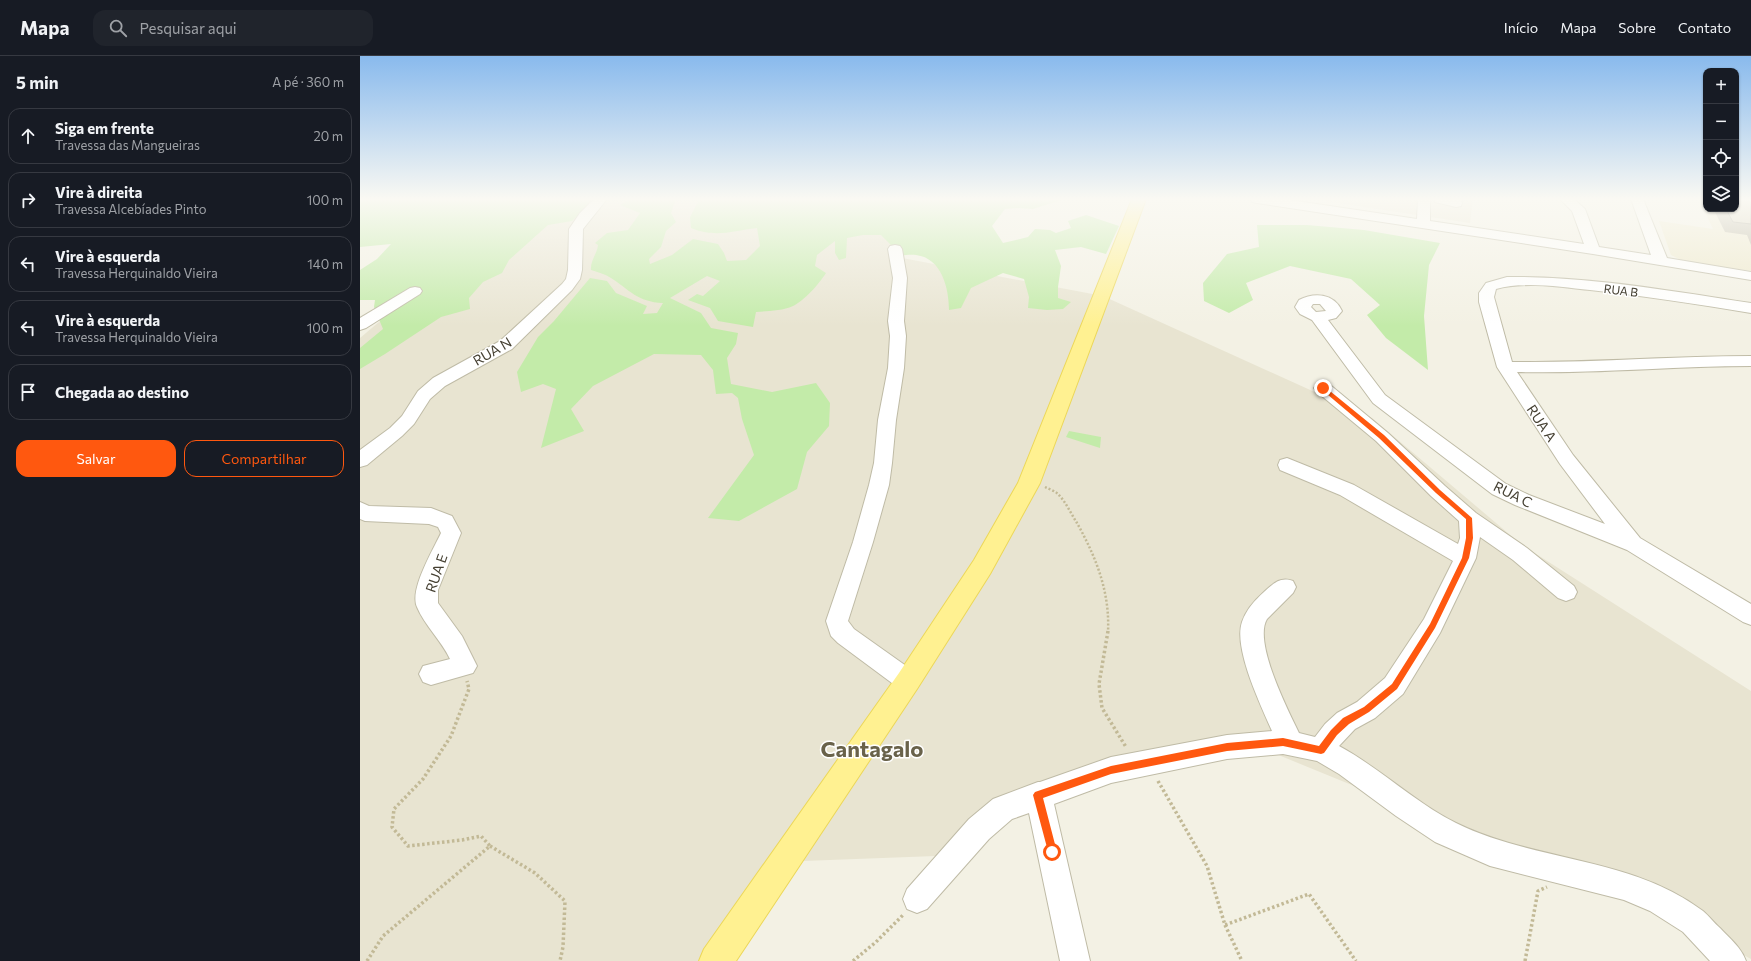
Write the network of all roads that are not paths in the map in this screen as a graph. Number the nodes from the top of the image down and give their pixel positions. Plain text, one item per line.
1 (576, 241) edge
2 (1121, 241) edge
3 (1536, 241) edge
4 (1590, 241) edge
5 (1653, 241) edge
6 (895, 249) dead end
7 (1593, 250) junction
8 (1661, 262) junction
9 (1751, 276) edge
10 (1490, 286) joint
11 (415, 291) dead end
12 (1751, 308) edge
13 (1318, 317) dead end
14 (360, 325) edge
15 (1751, 361) edge
16 (1505, 367) junction
17 (1323, 388) dead end
18 (360, 460) edge
19 (1287, 465) dead end
20 (360, 510) edge
21 (1469, 518) junction
22 (1634, 544) junction
23 (1465, 558) junction
24 (1285, 587) dead end
25 (1566, 592) dead end
26 (1751, 615) edge
27 (431, 674) dead end
28 (908, 681) junction
29 (1291, 744) junction
30 (1321, 750) junction
31 (1038, 795) junction
32 (917, 899) road end
33 (716, 961) edge
34 (1075, 961) edge
35 (1731, 961) edge

1 - 18 street, RUA N
2 - 28 main road
3 - 7 street
4 - 7 street
5 - 8 street
6 - 28 street
7 - 8 street
8 - 9 street
10 - 12 street, RUA B
10 - 16 street, RUA A
11 - 14 street
13 - 22 street, RUA C
15 - 16 street
16 - 22 street, RUA A
17 - 21 street
19 - 23 street
20 - 27 street, RUA E
21 - 23 street
21 - 25 street
22 - 26 street, RUA C
23 - 30 street
24 - 29 street
28 - 33 main road
29 - 30 street
29 - 31 street
30 - 35 street
31 - 32 street
31 - 34 street

